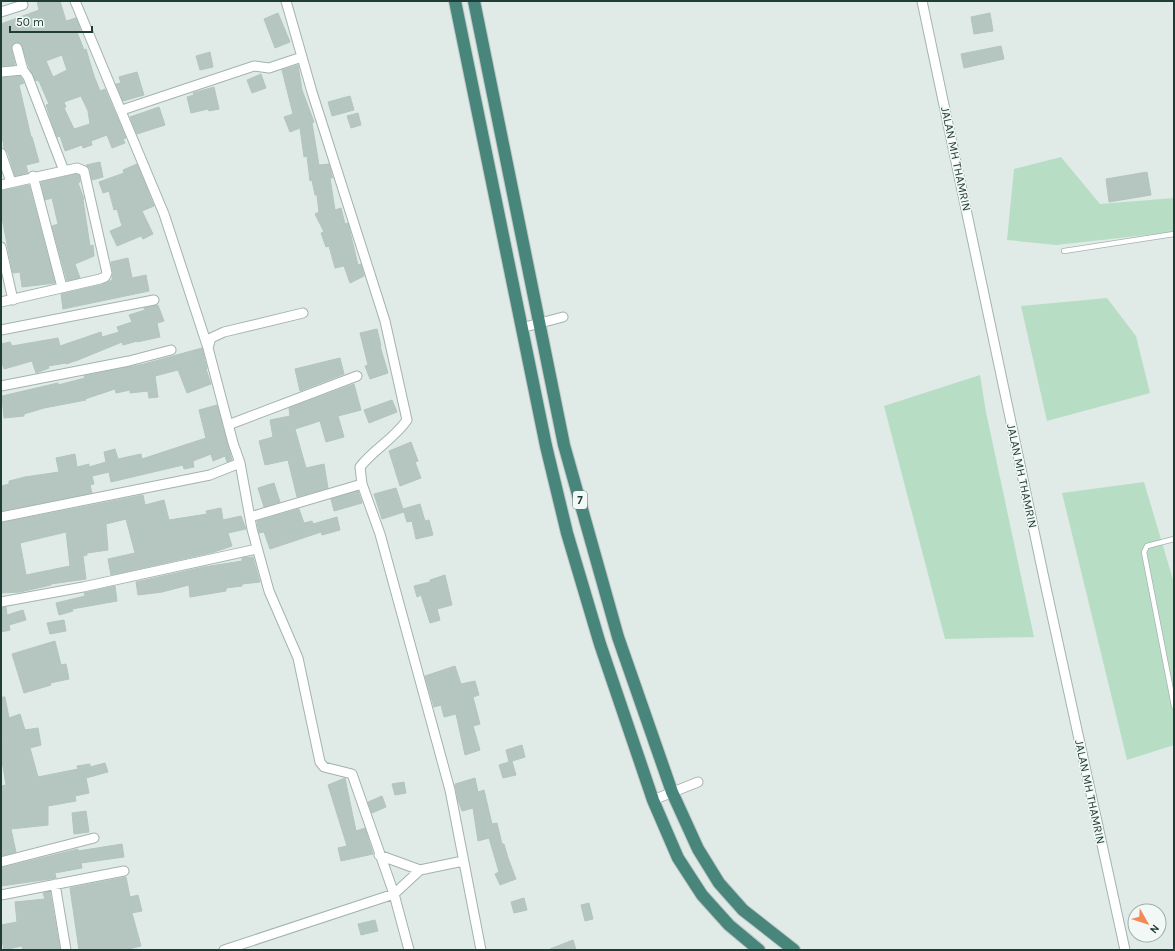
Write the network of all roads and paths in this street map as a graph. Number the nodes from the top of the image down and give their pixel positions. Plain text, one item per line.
1 (75, 1) edge
2 (286, 1) edge
3 (455, 1) edge
4 (474, 1) edge
5 (922, 1) edge
6 (23, 4) dead end
7 (1, 12) edge
8 (18, 48) dead end
9 (302, 57) junction
10 (23, 70) junction
11 (1, 72) edge
12 (122, 110) junction
13 (1, 153) edge
14 (64, 171) junction
15 (33, 176) junction
16 (11, 182) junction
17 (1, 184) edge
18 (1174, 234) edge
19 (1, 246) edge
20 (1064, 251) dead end
21 (62, 287) junction
22 (13, 300) junction
23 (154, 300) dead end
24 (1, 302) edge
25 (303, 313) dead end
26 (563, 317) dead end
27 (540, 323) junction
28 (521, 328) junction
29 (1, 330) edge
30 (208, 348) junction
31 (171, 350) dead end
32 (357, 376) dead end
33 (1, 386) edge
34 (228, 425) junction
35 (240, 463) junction
36 (362, 484) junction
37 (1, 517) edge
38 (250, 517) junction
39 (1174, 539) edge
40 (257, 549) junction
41 (1, 602) edge
42 (1174, 706) edge
43 (698, 782) dead end
44 (672, 792) junction
45 (653, 800) junction
46 (94, 838) dead end
47 (379, 855) junction
48 (463, 861) junction
49 (1, 862) edge
50 (420, 870) junction
51 (124, 871) dead end
52 (55, 884) junction
53 (394, 894) junction
54 (1, 895) edge
55 (66, 950) edge
56 (224, 950) edge
57 (409, 950) edge
58 (481, 950) edge
59 (759, 950) edge
60 (794, 950) edge
61 (1125, 950) edge

1 - 12 street
2 - 9 street
3 - 28 highway, 7
4 - 27 highway, 7
5 - 61 street, JALAN MH THAMRIN
6 - 7 street
8 - 10 street
9 - 12 street
9 - 36 street
10 - 11 street
10 - 14 street
12 - 30 street
13 - 16 street
14 - 15 street
14 - 21 street
15 - 16 street
15 - 21 street
16 - 17 street
18 - 20 lane
19 - 22 street
21 - 22 street
22 - 24 street
23 - 29 street
25 - 30 street
26 - 27 street
27 - 28 street
27 - 44 highway, 7
28 - 45 highway, 7
30 - 34 street
31 - 33 street
32 - 34 street
34 - 35 street
35 - 37 street
35 - 38 street
36 - 38 street
36 - 48 street
38 - 40 street
39 - 42 lane
40 - 41 street
40 - 47 street
43 - 44 street
44 - 45 street
44 - 60 highway, 7
45 - 59 highway, 7
46 - 49 street
47 - 50 street
47 - 53 street
48 - 50 street
48 - 58 street
50 - 53 street
51 - 52 street
52 - 54 street
52 - 55 street
53 - 56 street
53 - 57 street

